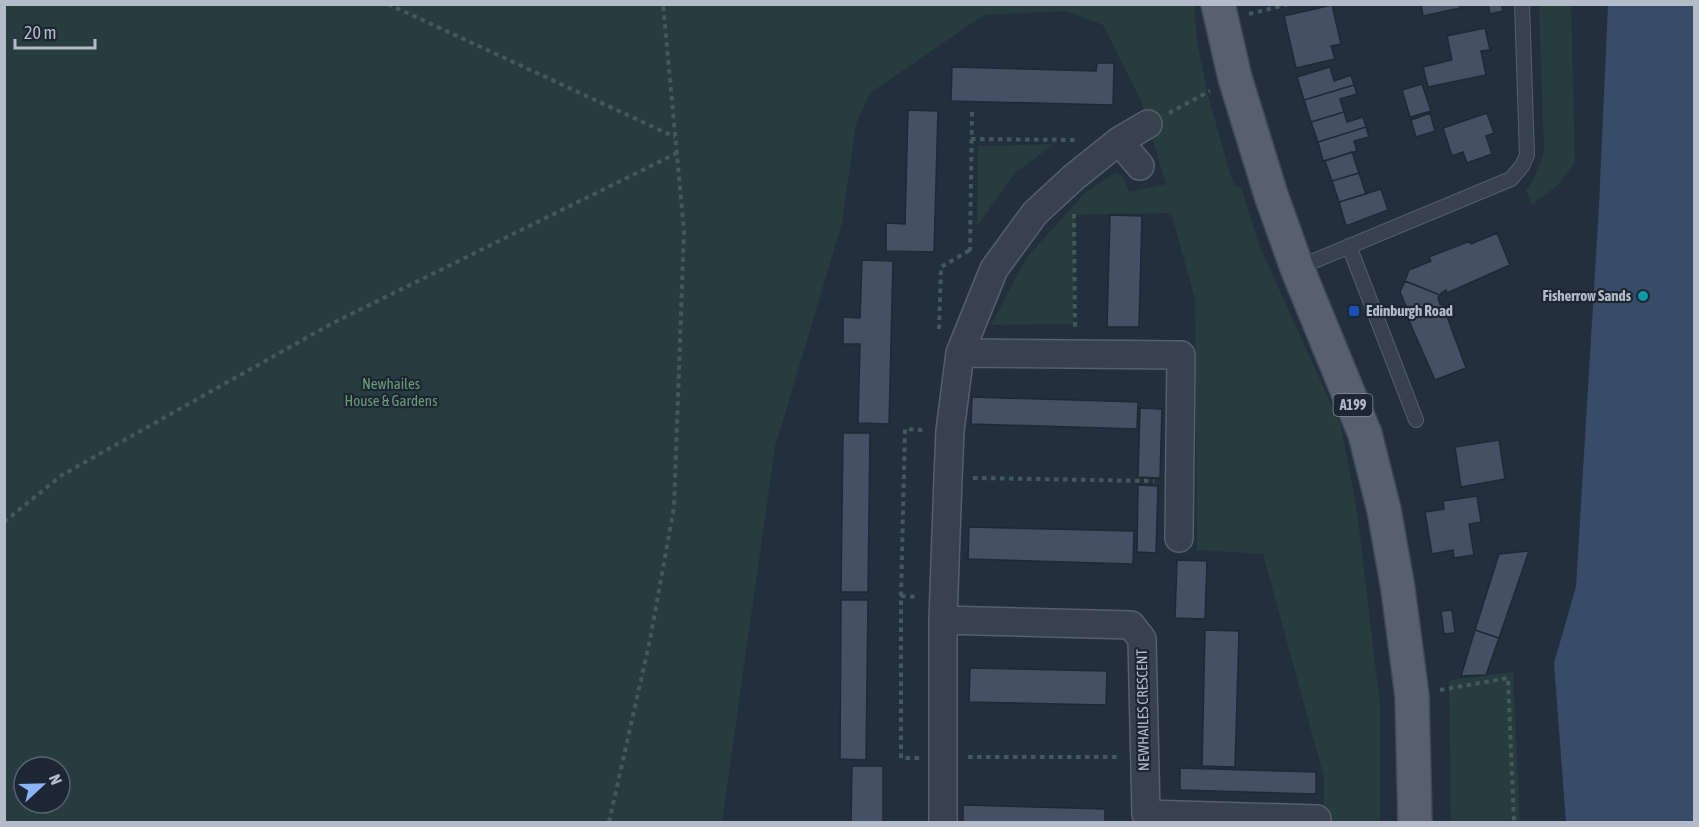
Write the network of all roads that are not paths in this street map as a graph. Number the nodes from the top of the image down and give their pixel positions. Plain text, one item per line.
1 (1522, 4) edge
2 (1220, 13) edge
3 (1148, 124) road end
4 (1119, 141) junction
5 (1140, 166) dead end
6 (1349, 246) junction
7 (1297, 268) junction
8 (960, 353) junction
9 (1416, 420) dead end
10 (1179, 538) dead end
11 (943, 620) junction
12 (1317, 819) dead end
13 (944, 822) edge
14 (1415, 822) edge

1 - 6 lane
2 - 7 main road, A199
3 - 4 street
4 - 5 street
4 - 8 street
6 - 7 lane
6 - 9 lane
7 - 14 main road, A199
8 - 10 street
8 - 11 street
11 - 12 street, NEWHAILES CRESCENT
11 - 13 street

